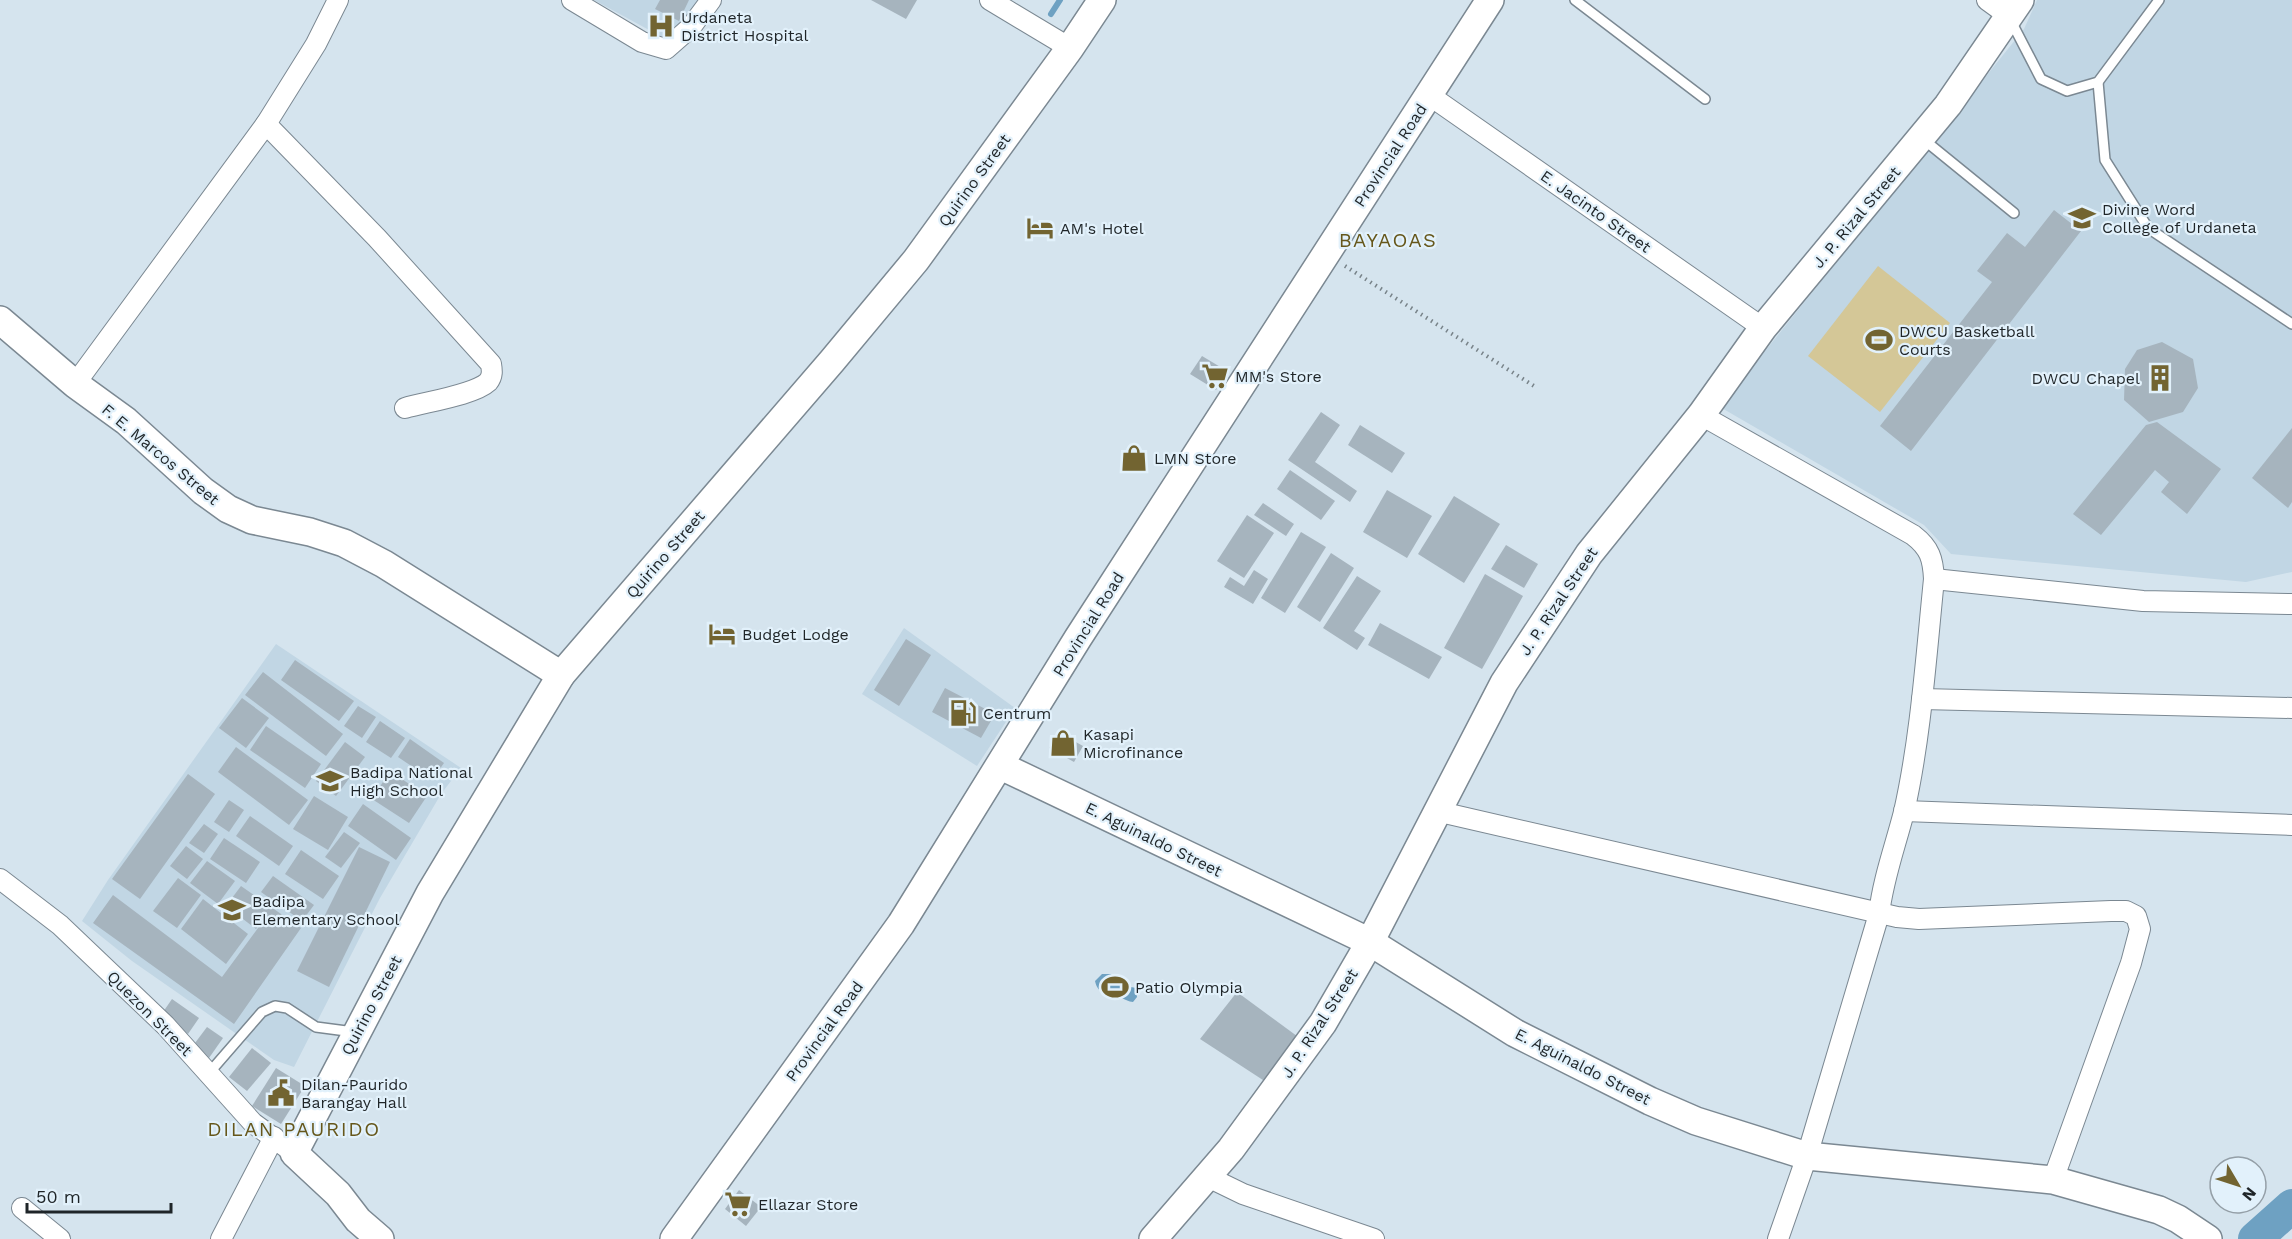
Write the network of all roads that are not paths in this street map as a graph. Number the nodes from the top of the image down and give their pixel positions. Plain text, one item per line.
1 (338, 0) edge
2 (711, 0) edge
3 (990, 0) edge
4 (1102, 0) edge
5 (1490, 0) edge
6 (1575, 0) edge
7 (1987, 0) edge
8 (2159, 0) edge
9 (576, 1) edge
10 (2014, 8) edge
11 (1070, 48) junction
12 (2098, 82) junction
13 (1429, 95) junction
14 (1705, 99) dead end
15 (267, 124) junction
16 (1922, 138) junction
17 (2014, 213) dead end
18 (0, 320) edge
19 (2292, 324) edge
20 (1763, 328) junction
21 (75, 384) junction
22 (405, 408) dead end
23 (1701, 416) junction
24 (1934, 579) junction
25 (2292, 604) edge
26 (561, 675) junction
27 (1922, 699) junction
28 (2292, 708) edge
29 (1001, 766) junction
30 (1436, 811) junction
31 (1904, 811) junction
32 (2292, 825) edge
33 (0, 879) edge
34 (1878, 914) junction
35 (1370, 942) junction
36 (356, 1033) junction
37 (209, 1073) junction
38 (284, 1145) junction
39 (1806, 1156) junction
40 (1206, 1176) junction
41 (2053, 1180) junction
42 (22, 1208) dead end
43 (2205, 1236) edge
44 (60, 1239) edge
45 (221, 1239) edge
46 (380, 1239) edge
47 (674, 1239) edge
48 (1153, 1239) edge
49 (1374, 1239) edge
50 (1778, 1239) edge

1 - 15 street
2 - 9 street
3 - 11 street
4 - 11 street, Quirino Street
5 - 13 street, Provincial Road
6 - 14 lane
7 - 10 street
8 - 12 lane
10 - 12 lane
10 - 16 street, J. P. Rizal Street
11 - 26 street, Quirino Street
12 - 19 lane
13 - 20 street, E. Jacinto Street
13 - 29 street, Provincial Road
15 - 21 street
15 - 22 street
16 - 17 lane
16 - 20 street, J. P. Rizal Street
18 - 21 street, F. E. Marcos Street
20 - 23 street, J. P. Rizal Street
21 - 26 street, F. E. Marcos Street
23 - 24 street
23 - 30 street, J. P. Rizal Street
24 - 25 street
24 - 27 street
26 - 36 street, Quirino Street
27 - 28 street
27 - 31 street
29 - 35 street, E. Aguinaldo Street
29 - 47 street, Provincial Road
30 - 34 street
30 - 35 street, J. P. Rizal Street
31 - 32 street
31 - 34 street
33 - 37 street, Quezon Street
34 - 39 street
34 - 41 street
35 - 39 street, E. Aguinaldo Street
35 - 40 street, J. P. Rizal Street
36 - 37 lane
36 - 38 street, Quirino Street
37 - 38 street, Quezon Street
38 - 45 street
38 - 46 street
39 - 41 street, E. Aguinaldo Street
39 - 50 street
40 - 48 street, J. P. Rizal Street
40 - 49 street
41 - 43 street, E. Aguinaldo Street
42 - 44 street

